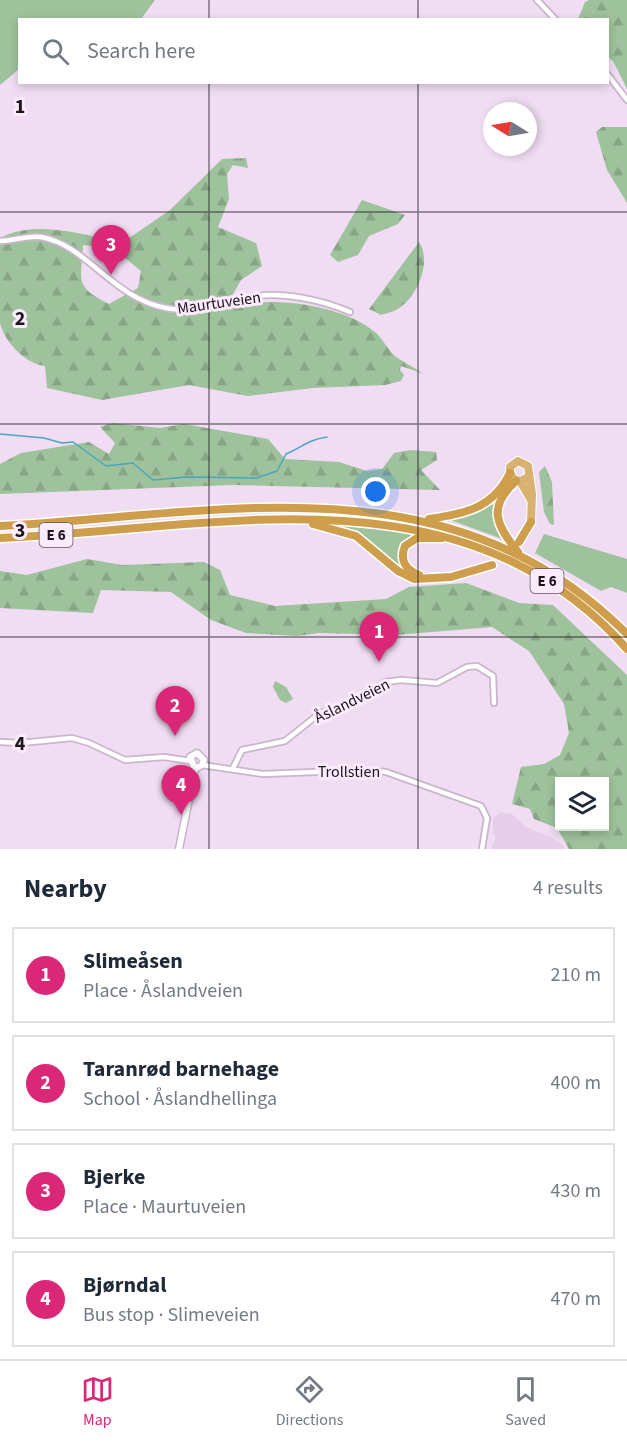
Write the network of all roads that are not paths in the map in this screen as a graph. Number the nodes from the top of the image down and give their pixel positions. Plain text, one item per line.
1 (537, 0) edge
2 (553, 18) edge
3 (609, 76) edge
4 (627, 100) edge
5 (0, 241) edge
6 (350, 312) dead end
7 (510, 473) junction
8 (528, 477) junction
9 (518, 481) junction
10 (531, 500) junction
11 (291, 519) junction
12 (424, 520) junction
13 (531, 522) joint
14 (0, 526) edge
15 (0, 538) edge
16 (452, 538) junction
17 (519, 542) dead end
18 (520, 555) junction
19 (492, 565) dead end
20 (428, 579) junction
21 (627, 634) edge
22 (627, 649) edge
23 (494, 703) dead end
24 (0, 742) edge
25 (190, 761) junction
26 (202, 765) junction
27 (233, 768) junction
28 (195, 769) junction
29 (179, 849) edge
30 (482, 849) edge

1 - 2 street
3 - 4 street
5 - 6 street, Maurtuveien
7 - 8 highway
7 - 9 highway
7 - 12 highway, E 6
8 - 9 highway
8 - 10 highway
9 - 10 highway
9 - 18 highway, E 6
10 - 13 highway
11 - 15 highway, E 6
11 - 16 highway, E 6
11 - 20 highway, E 6
12 - 14 highway, E 6
12 - 18 highway, E 6
13 - 17 highway
16 - 20 highway, E 6
16 - 22 highway, E 6
18 - 21 highway, E 6
19 - 20 highway, E 6
23 - 27 street, Åslandveien
24 - 25 street
25 - 26 street
25 - 28 street
26 - 27 street, Trollstien
26 - 28 street
27 - 30 street, Trollstien
28 - 29 street

